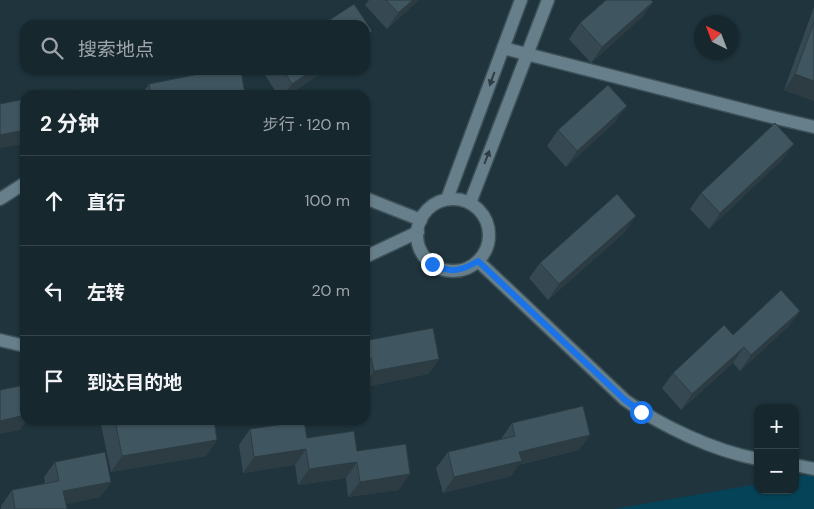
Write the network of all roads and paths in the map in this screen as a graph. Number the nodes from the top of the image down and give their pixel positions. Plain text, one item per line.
1 (521, 0) edge
2 (548, 0) edge
3 (503, 48) junction
4 (527, 55) junction
5 (814, 127) edge
6 (20, 186) edge
7 (0, 199) edge
8 (447, 199) junction
9 (370, 201) edge
10 (470, 203) junction
11 (419, 226) junction
12 (370, 254) edge
13 (478, 261) junction
14 (0, 340) edge
15 (20, 345) edge
16 (754, 458) edge
17 (799, 467) edge
18 (814, 469) edge

1 - 3 lane
2 - 4 lane
3 - 4 lane
3 -> 8 lane
4 - 5 lane
10 -> 4 lane
6 - 7 lane
8 - 10 lane
8 - 11 lane
9 - 11 lane
10 - 13 lane
11 - 12 lane
11 - 13 lane
13 - 16 lane
14 - 15 lane
17 - 18 lane

